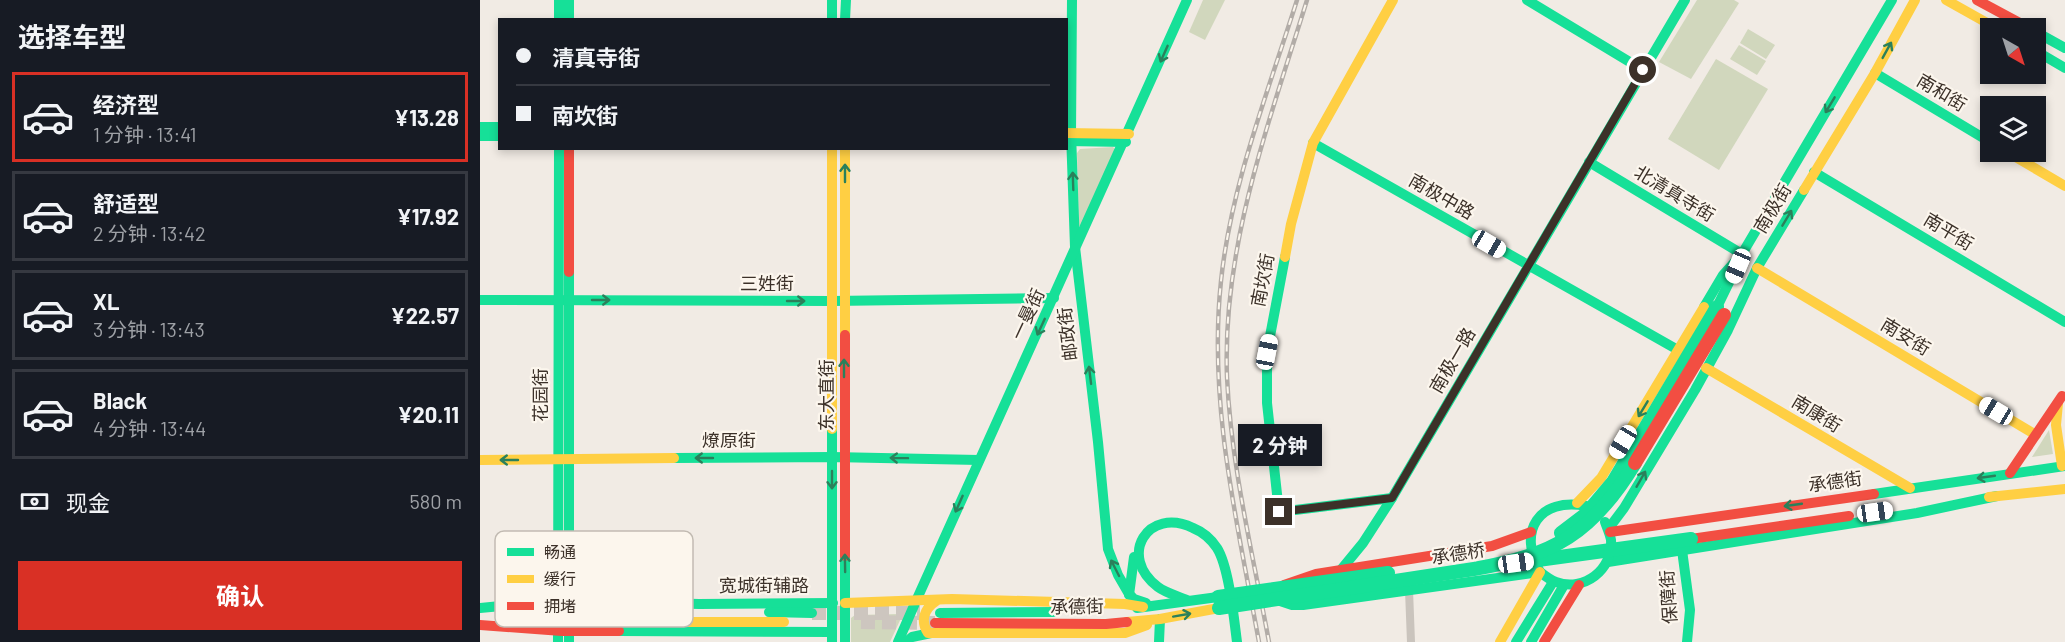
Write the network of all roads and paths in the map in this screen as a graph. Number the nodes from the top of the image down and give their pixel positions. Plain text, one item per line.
1 (559, 0) edge
2 (569, 0) edge
3 (832, 0) edge
4 (846, 0) edge
5 (1072, 0) edge
6 (1187, 0) edge
7 (1393, 0) edge
8 (1527, 0) edge
9 (1685, 0) edge
10 (1892, 0) edge
11 (1915, 0) edge
12 (1946, 0) edge
13 (1977, 0) edge
14 (559, 18) edge
15 (569, 18) edge
16 (832, 18) edge
17 (845, 18) edge
18 (2010, 18) edge
19 (1980, 19) edge
20 (2046, 38) edge
21 (2065, 49) edge
22 (2046, 57) edge
23 (2061, 65) edge
24 (1643, 70) junction
25 (1875, 73) junction
26 (480, 127) edge
27 (498, 127) edge
28 (480, 136) edge
29 (498, 136) edge
30 (1980, 136) edge
31 (1069, 137) edge
32 (1127, 138) junction
33 (1313, 142) junction
34 (559, 150) edge
35 (569, 150) edge
36 (832, 150) edge
37 (845, 150) edge
38 (1589, 162) junction
39 (2024, 162) edge
40 (1814, 172) junction
41 (2065, 186) edge
42 (1075, 247) junction
43 (1742, 254) junction
44 (1528, 266) junction
45 (1757, 268) junction
46 (1054, 298) junction
47 (480, 300) edge
48 (564, 300) junction
49 (838, 301) junction
50 (1721, 311) junction
51 (2065, 322) edge
52 (1678, 350) junction
53 (1706, 368) junction
54 (2063, 393) edge
55 (2036, 435) junction
56 (838, 457) junction
57 (480, 460) edge
58 (564, 460) junction
59 (979, 460) junction
60 (2063, 466) edge
61 (2010, 473) junction
62 (1910, 488) junction
63 (2065, 489) edge
64 (1996, 496) junction
65 (1392, 498) junction
66 (1577, 503) junction
67 (1610, 530) junction
68 (564, 531) edge
69 (1531, 532) junction
70 (1682, 550) junction
71 (1608, 562) junction
72 (1494, 566) junction
73 (1340, 571) junction
74 (1540, 572) junction
75 (1559, 584) junction
76 (1579, 585) junction
77 (1409, 590) junction
78 (1275, 595) junction
79 (1129, 599) junction
80 (1190, 601) junction
81 (916, 602) junction
82 (839, 603) junction
83 (1219, 603) junction
84 (693, 605) edge
85 (480, 608) edge
86 (495, 610) edge
87 (1153, 610) junction
88 (811, 617) tunnel mouth
89 (936, 617) junction
90 (693, 619) edge
91 (495, 623) edge
92 (480, 624) edge
93 (612, 627) edge
94 (691, 637) edge
95 (752, 637) edge
96 (832, 637) edge
97 (845, 642) edge
98 (898, 642) edge
99 (906, 642) edge
100 (1159, 642) edge
101 (1238, 642) edge
102 (1411, 642) edge
103 (1500, 642) edge
104 (1516, 642) edge
105 (1531, 642) edge
106 (1544, 642) edge
107 (1687, 642) edge

1 - 14 main road
2 - 15 main road
3 - 16 main road
4 - 17 main road
5 - 31 main road, 邮政街
6 -> 32 main road, 一曼街
7 - 33 main road, 南坎街
8 - 24 main road
9 - 24 main road, 南极一路
10 -> 43 main road, 南极街
25 -> 11 main road, 南极街
12 - 19 main road
13 - 18 main road
20 - 21 main road
21 - 23 main road
22 - 23 main road
24 - 38 main road, 南极一路
25 - 30 main road, 南和街
25 - 40 main road, 南极街
26 - 27 main road
28 - 29 main road
31 - 32 main road
42 -> 31 main road, 邮政街
32 - 42 main road, 一曼街
33 - 44 main road, 南极中路
33 - 65 main road, 南坎街
34 - 48 main road, 花园街
35 - 48 main road, 花园街
36 - 49 main road, 东大直街
49 -> 37 main road, 东大直街
38 - 43 main road, 北清真寺街
38 - 44 main road, 南极一路
39 - 41 main road
45 -> 40 main road, 南极街
40 - 51 main road, 南平街
42 - 46 main road, 一曼街
79 -> 42 main road, 邮政街
43 - 50 main road
43 - 52 main road, 南极街
44 - 52 main road, 南极中路
44 - 65 main road, 南极一路
45 - 50 main road
45 - 53 main road, 南极街
45 - 55 main road, 南安街
46 - 49 main road, 三姓街
46 -> 59 main road, 一曼街
47 - 48 main road, 三姓街
48 -> 49 main road, 三姓街
48 - 58 main road, 花园街
49 - 56 main road, 东大直街
50 - 72 main road, 承德桥, bridge
50 - 78 main road, 承德桥, bridge
52 -> 66 main road, 南极街
53 - 62 main road, 南康街
67 -> 53 main road, 南极街
54 - 55 main road
54 - 60 main road
55 - 61 main road
56 -> 58 main road, 燎原街
59 -> 56 main road, 燎原街
56 - 82 main road, 东大直街
58 -> 57 main road, 燎原街
58 - 68 main road, 花园街
59 -> 81 main road, 一曼街
60 - 61 main road, 承德街
61 -> 62 main road, 承德街
62 -> 67 main road, 承德街
63 - 64 main road
64 - 70 main road
64 - 72 main road, bridge
65 - 73 main road, 南极一路
66 - 67 main road
66 - 69 main road
67 - 71 main road
69 - 73 main road
69 - 74 main road
70 - 71 main road
70 - 107 main road, 保障街
71 - 76 main road
72 - 78 main road, 承德桥, bridge
73 - 78 main road, bridge
74 - 75 main road
74 - 77 main road
74 - 103 main road
75 - 76 main road
75 - 104 main road
75 - 105 main road
76 - 106 main road
77 - 78 main road
77 - 102 street
78 - 83 main road, 承德桥, bridge
79 - 87 main road
79 - 89 main road
79 - 101 main road
80 - 83 main road, 承德街
80 - 87 main road, 承德街
80 - 101 main road
81 - 82 main road, 宽城街辅路
81 - 89 main road, 宽城街辅路
81 - 98 main road, 一曼街
82 - 84 main road, 宽城街辅路
82 - 96 main road, 东大直街
82 - 97 main road, 东大直街
87 -> 83 main road, 承德街
85 - 86 main road
87 - 89 main road, 承德街
87 - 89 main road, 承德街
87 - 100 main road
88 - 90 main road
89 - 99 main road
91 - 92 main road
93 - 94 main road
94 - 95 main road
95 - 96 main road

